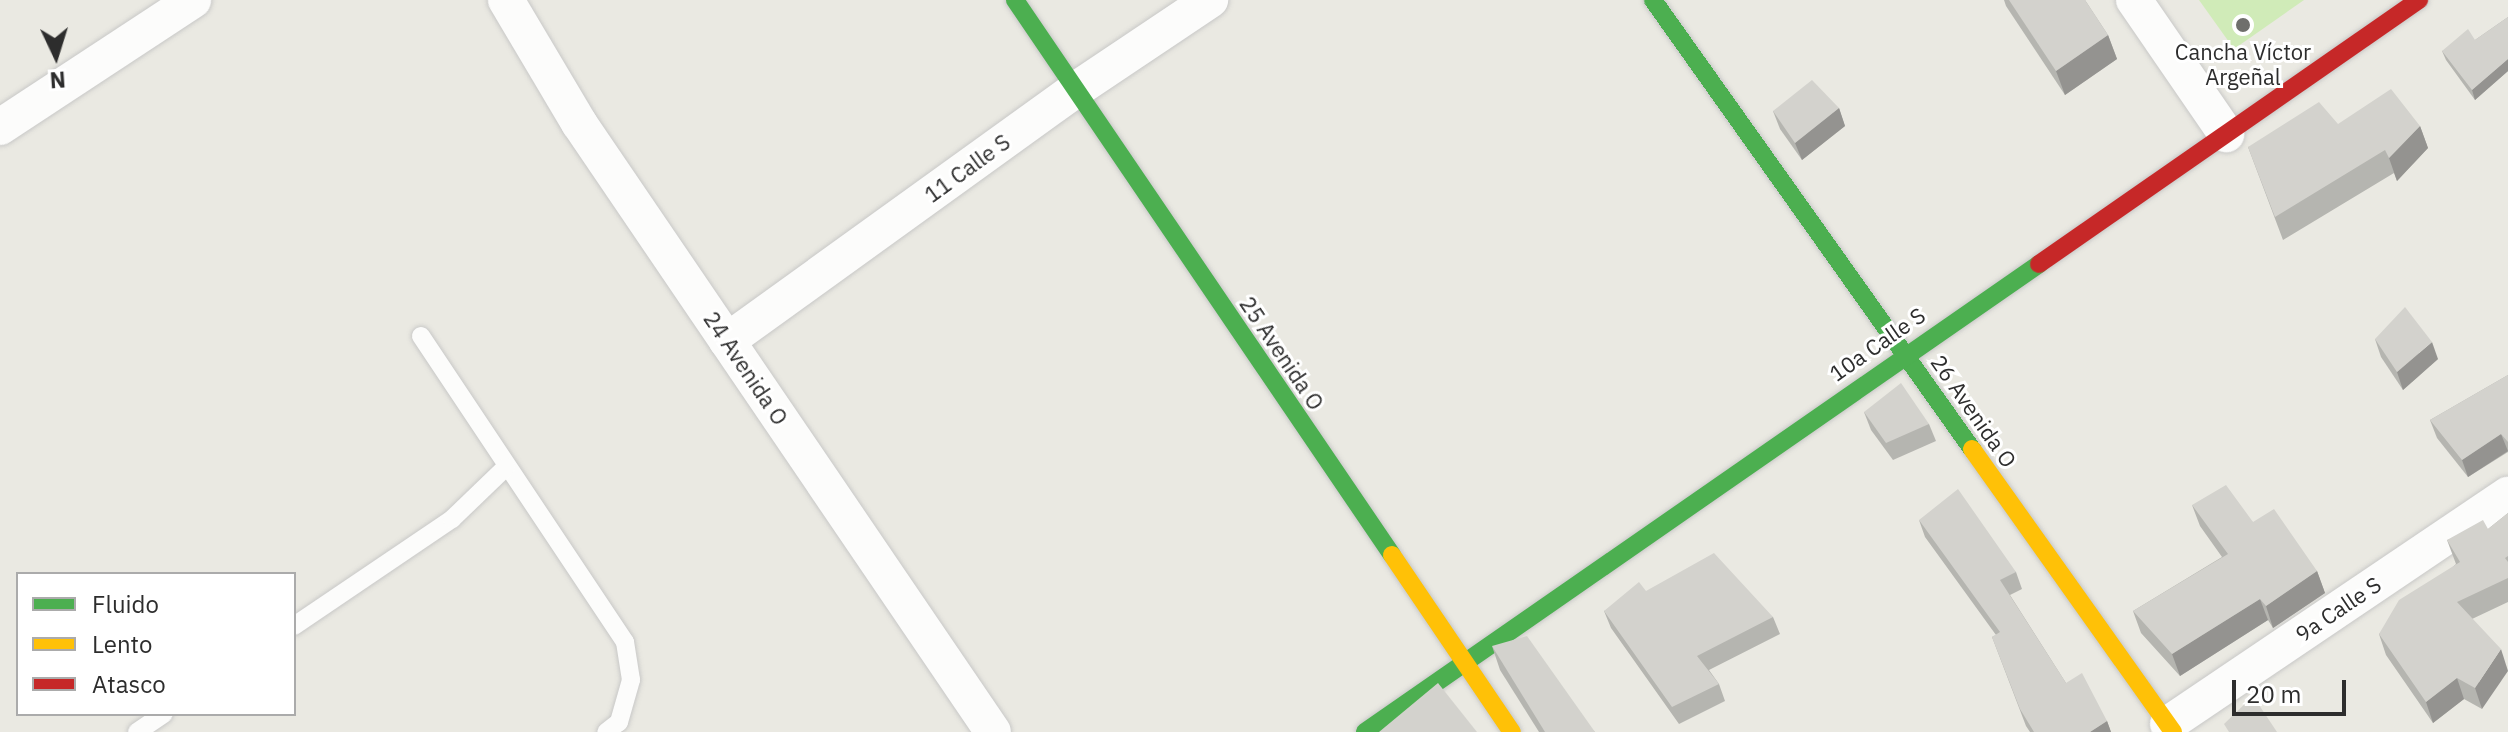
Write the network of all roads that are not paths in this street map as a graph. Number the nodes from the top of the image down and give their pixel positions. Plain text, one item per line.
1 (193, 0) edge
2 (1015, 0) edge
3 (1210, 0) edge
4 (1653, 0) edge
5 (2134, 0) edge
6 (2419, 0) edge
7 (521, 5) edge
8 (1074, 91) junction
9 (0, 127) edge
10 (2226, 134) junction
11 (421, 336) dead end
12 (727, 341) junction
13 (1904, 353) junction
14 (506, 467) junction
15 (2508, 495) edge
16 (296, 625) edge
17 (1466, 664) junction
18 (161, 716) edge
19 (2170, 728) edge
20 (137, 732) edge
21 (606, 732) edge
22 (993, 732) edge
23 (1365, 732) edge
24 (1512, 732) edge

1 - 9 street
2 - 8 street, 25 Avenida O
3 - 8 street, 11 Calle S
4 - 13 street, 26 Avenida O
5 - 10 street
6 - 10 street, 10a Calle S
7 - 12 street, 24 Avenida O
8 - 12 street, 11 Calle S
8 - 17 street, 25 Avenida O
10 - 13 street, 10a Calle S
11 - 14 lane
12 - 22 street, 24 Avenida O
13 - 17 street, 10a Calle S
13 - 19 street, 26 Avenida O
14 - 16 lane
14 - 21 lane
15 - 19 street, 9a Calle S
17 - 23 street, 10a Calle S
17 - 24 street, 25 Avenida O
18 - 20 lane

